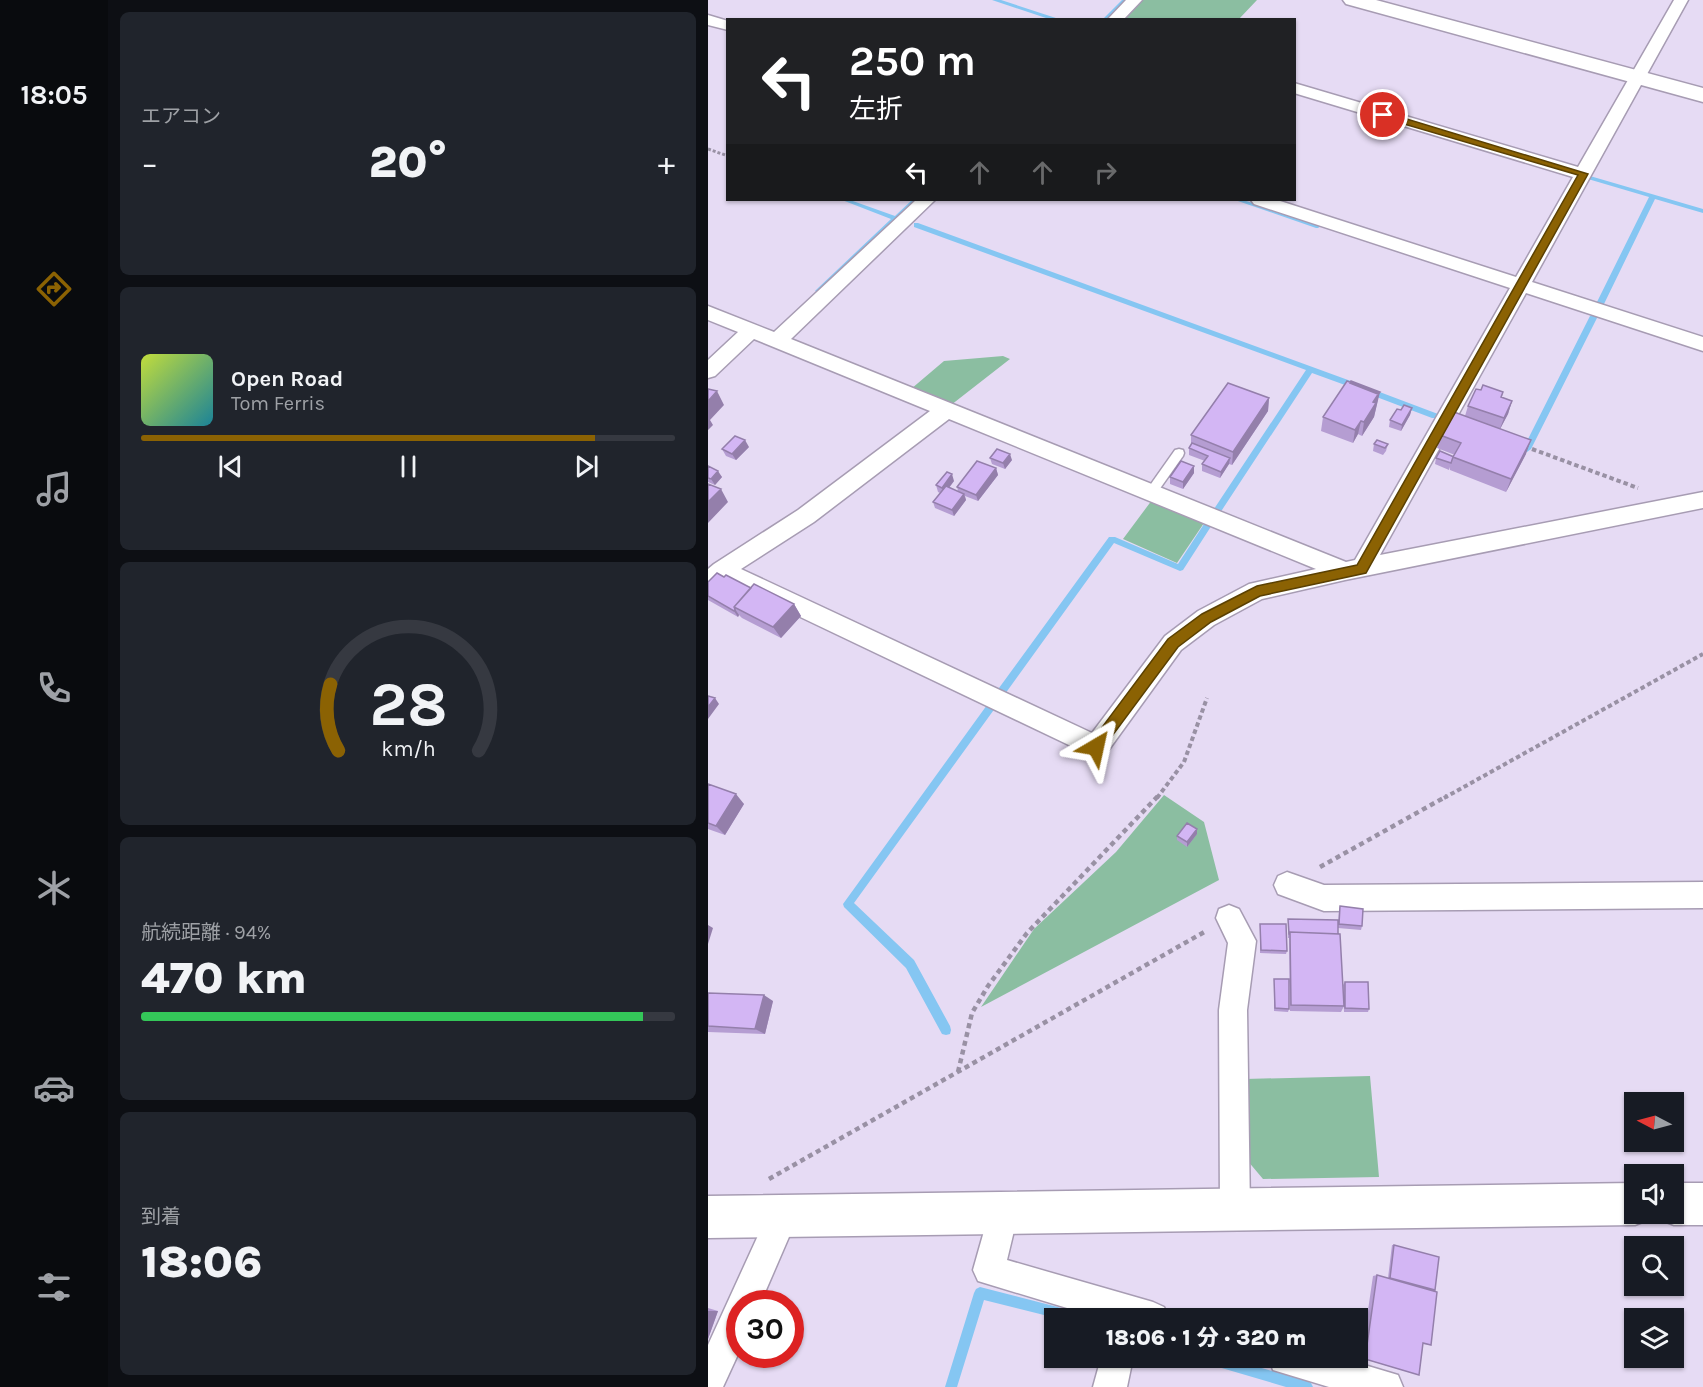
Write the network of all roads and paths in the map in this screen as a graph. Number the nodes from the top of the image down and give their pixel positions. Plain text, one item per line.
1 (1135, 0) edge
2 (1353, 0) edge
3 (1681, 0) edge
4 (1116, 18) edge
5 (708, 20) edge
6 (726, 25) edge
7 (1638, 77) junction
8 (1296, 89) edge
9 (1703, 95) edge
10 (708, 149) edge
11 (726, 155) edge
12 (1583, 174) junction
13 (925, 201) edge
14 (1263, 201) edge
15 (1521, 284) junction
16 (708, 313) edge
17 (750, 331) junction
18 (776, 342) junction
19 (1703, 344) edge
20 (708, 371) edge
21 (946, 411) junction
22 (1532, 448) edge
23 (1179, 453) dead end
24 (1150, 494) junction
25 (1693, 503) edge
26 (1353, 570) junction
27 (715, 576) edge
28 (1207, 698) dead end
29 (1287, 885) dead end
30 (1703, 895) edge
31 (1229, 918) dead end
32 (958, 1072) dead end
33 (1624, 1204) edge
34 (1684, 1204) edge
35 (1703, 1204) edge
36 (1235, 1210) junction
37 (1003, 1214) junction
38 (783, 1216) junction
39 (708, 1217) edge
40 (750, 1290) edge
41 (1110, 1308) edge
42 (726, 1343) edge
43 (1115, 1368) edge
44 (1320, 1368) edge
45 (708, 1382) edge
46 (1110, 1387) edge
47 (1386, 1387) edge

1 - 4 street
2 - 7 street
3 - 7 street
5 - 6 street
7 - 9 street
7 - 12 street
8 - 12 street
10 - 11 path
12 - 15 street
13 - 18 street
14 - 15 street
15 - 19 street
15 - 26 street
16 - 17 street
17 - 18 street
17 - 20 street
18 - 21 street
21 - 24 street
21 - 27 street
22 - 25 path
23 - 24 lane
24 - 26 street
25 - 26 street
26 - 27 street
28 - 32 path
29 - 30 street
31 - 36 street
33 - 36 street
34 - 35 street
36 - 37 street
37 - 38 street
37 - 41 street
38 - 39 street
38 - 40 street
42 - 45 street
43 - 46 street
44 - 47 street

